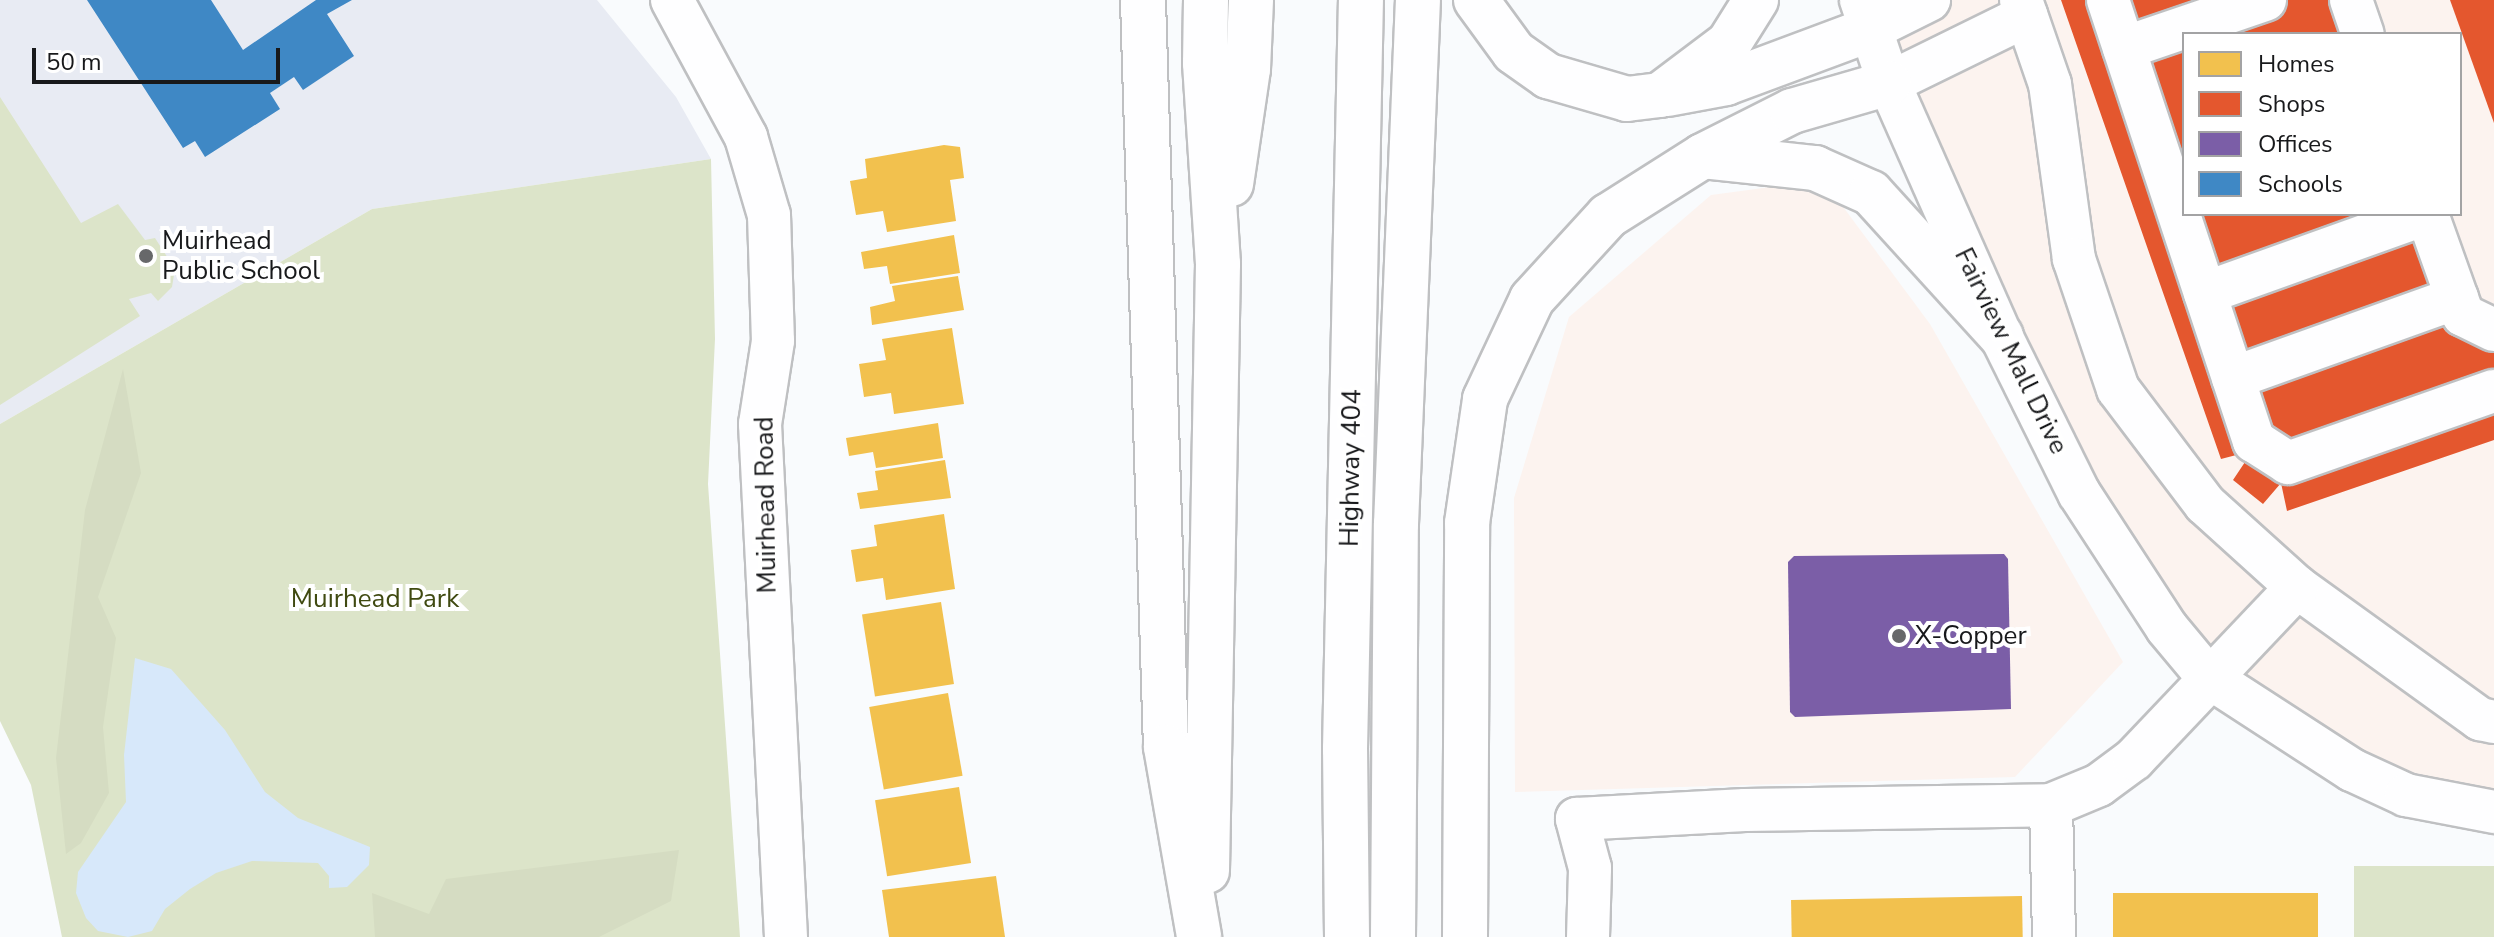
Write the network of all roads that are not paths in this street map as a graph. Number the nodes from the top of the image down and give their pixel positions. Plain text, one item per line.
1 (672, 0) edge
2 (1143, 0) edge
3 (1206, 0) edge
4 (1251, 0) edge
5 (1361, 0) edge
6 (1418, 0) edge
7 (1476, 0) edge
8 (1756, 0) edge
9 (1929, 0) edge
10 (2108, 0) edge
11 (2265, 0) edge
12 (2351, 0) edge
13 (2024, 8) edge
14 (1866, 14) edge
15 (2362, 32) edge
16 (2124, 48) junction
17 (1889, 83) junction
18 (1660, 95) junction
19 (2167, 121) edge
20 (1703, 156) junction
21 (2180, 207) edge
22 (2183, 216) edge
23 (2421, 216) edge
24 (2428, 216) edge
25 (1218, 264) junction
26 (2205, 293) junction
27 (2457, 298) junction
28 (2494, 330) edge
29 (2001, 336) junction
30 (2233, 378) junction
31 (2494, 391) edge
32 (2297, 587) junction
33 (2207, 676) junction
34 (2494, 722) edge
35 (2051, 805) junction
36 (2494, 812) edge
37 (786, 937) edge
38 (1199, 937) edge
39 (1206, 937) edge
40 (1347, 937) edge
41 (1393, 937) edge
42 (1465, 937) edge
43 (1588, 937) edge
44 (2054, 937) edge

1 - 37 street, Muirhead Road
2 - 38 highway
3 - 25 highway
4 - 25 highway
5 - 40 highway, Highway 404
6 - 41 highway
7 - 18 highway
8 - 18 highway
9 - 14 street
10 - 16 street
11 - 16 street
12 - 15 street
13 - 17 street
13 - 32 street
14 - 17 street, Fairview Mall Drive
14 - 18 highway
16 - 19 street
17 - 20 highway
17 - 29 street, Fairview Mall Drive
19 - 21 street
20 - 29 highway
20 - 42 highway
22 - 26 street
23 - 26 street
24 - 27 street
25 - 39 highway
26 - 30 street
27 - 28 street
27 - 30 street
29 - 33 street, Fairview Mall Drive
30 - 31 street
32 - 33 street
32 - 34 street
33 - 35 street
33 - 36 street, Fairview Mall Drive
35 - 43 street
35 - 44 street

